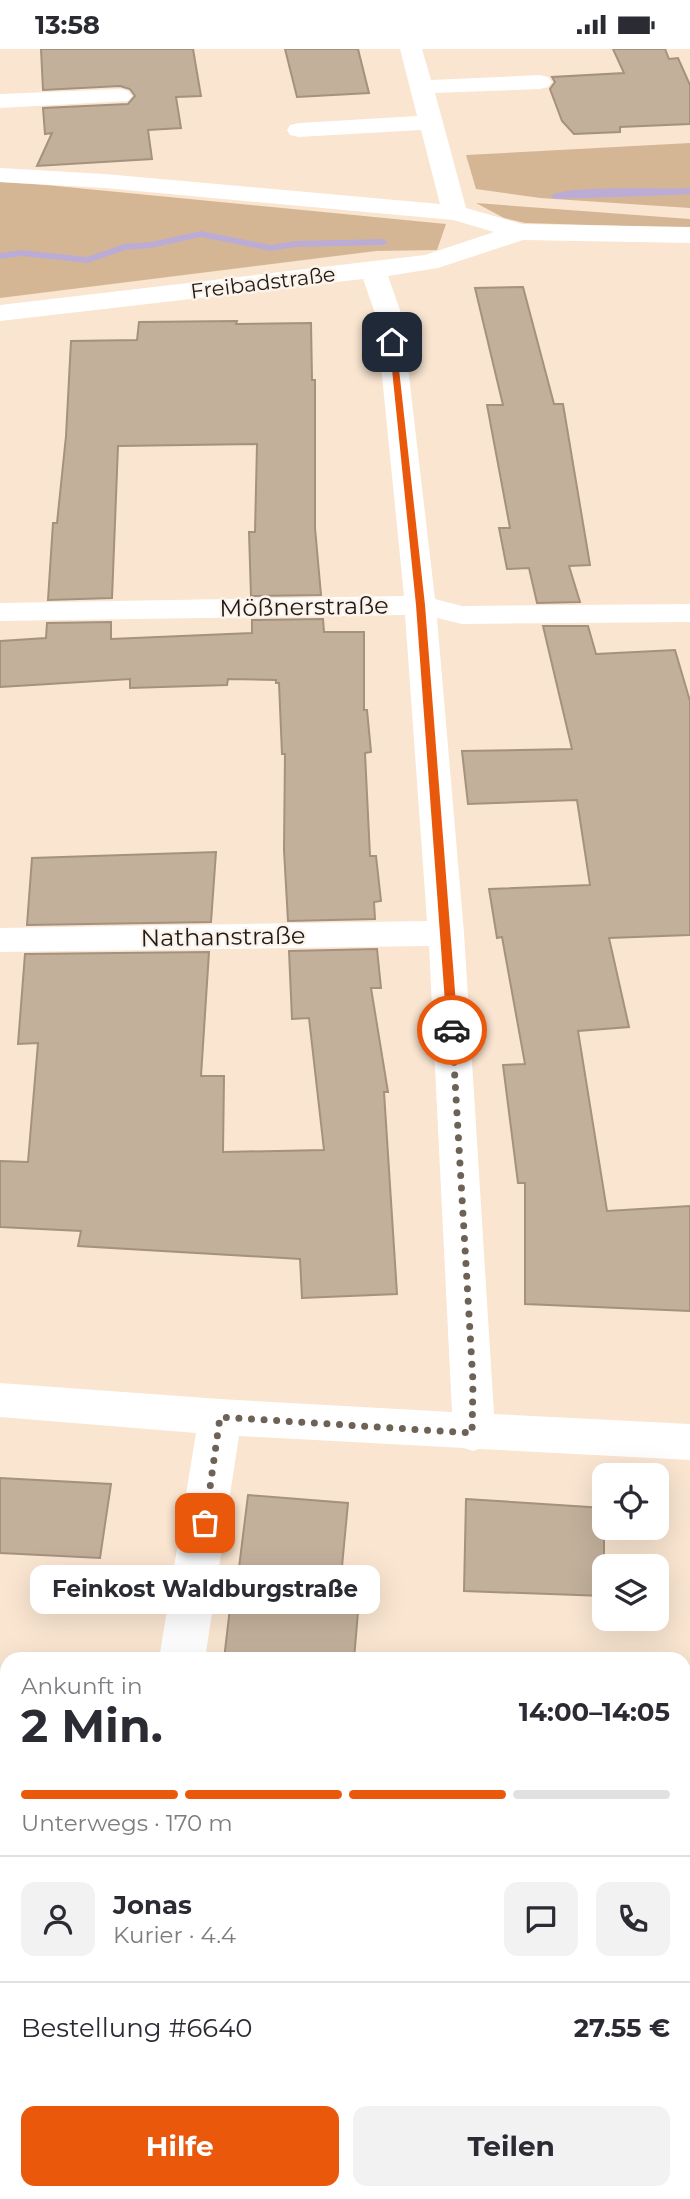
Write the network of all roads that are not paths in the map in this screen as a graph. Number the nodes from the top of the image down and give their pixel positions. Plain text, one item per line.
1 (411, 49) edge
2 (540, 82) dead end
3 (421, 87) junction
4 (120, 96) dead end
5 (0, 101) edge
6 (431, 122) junction
7 (299, 130) dead end
8 (0, 175) edge
9 (455, 213) junction
10 (521, 232) junction
11 (690, 235) edge
12 (373, 270) junction
13 (0, 313) edge
14 (0, 319) edge
15 (420, 605) junction
16 (0, 612) edge
17 (690, 613) edge
18 (446, 933) junction
19 (0, 940) edge
20 (0, 1400) edge
21 (220, 1417) junction
22 (472, 1433) junction
23 (690, 1442) edge
24 (183, 1652) edge

1 - 3 street
2 - 3 street
3 - 6 street
4 - 5 street
6 - 7 street
6 - 9 street
8 - 9 street
9 - 10 street
10 - 11 street
10 - 12 street, Freibadstraße
12 - 13 street, Freibadstraße
12 - 15 street
13 - 14 street
15 - 16 street, Mößnerstraße
15 - 17 street, Mößnerstraße
15 - 18 street
18 - 19 street, Nathanstraße
18 - 22 street
20 - 21 street
21 - 22 street
21 - 24 street
22 - 23 street

